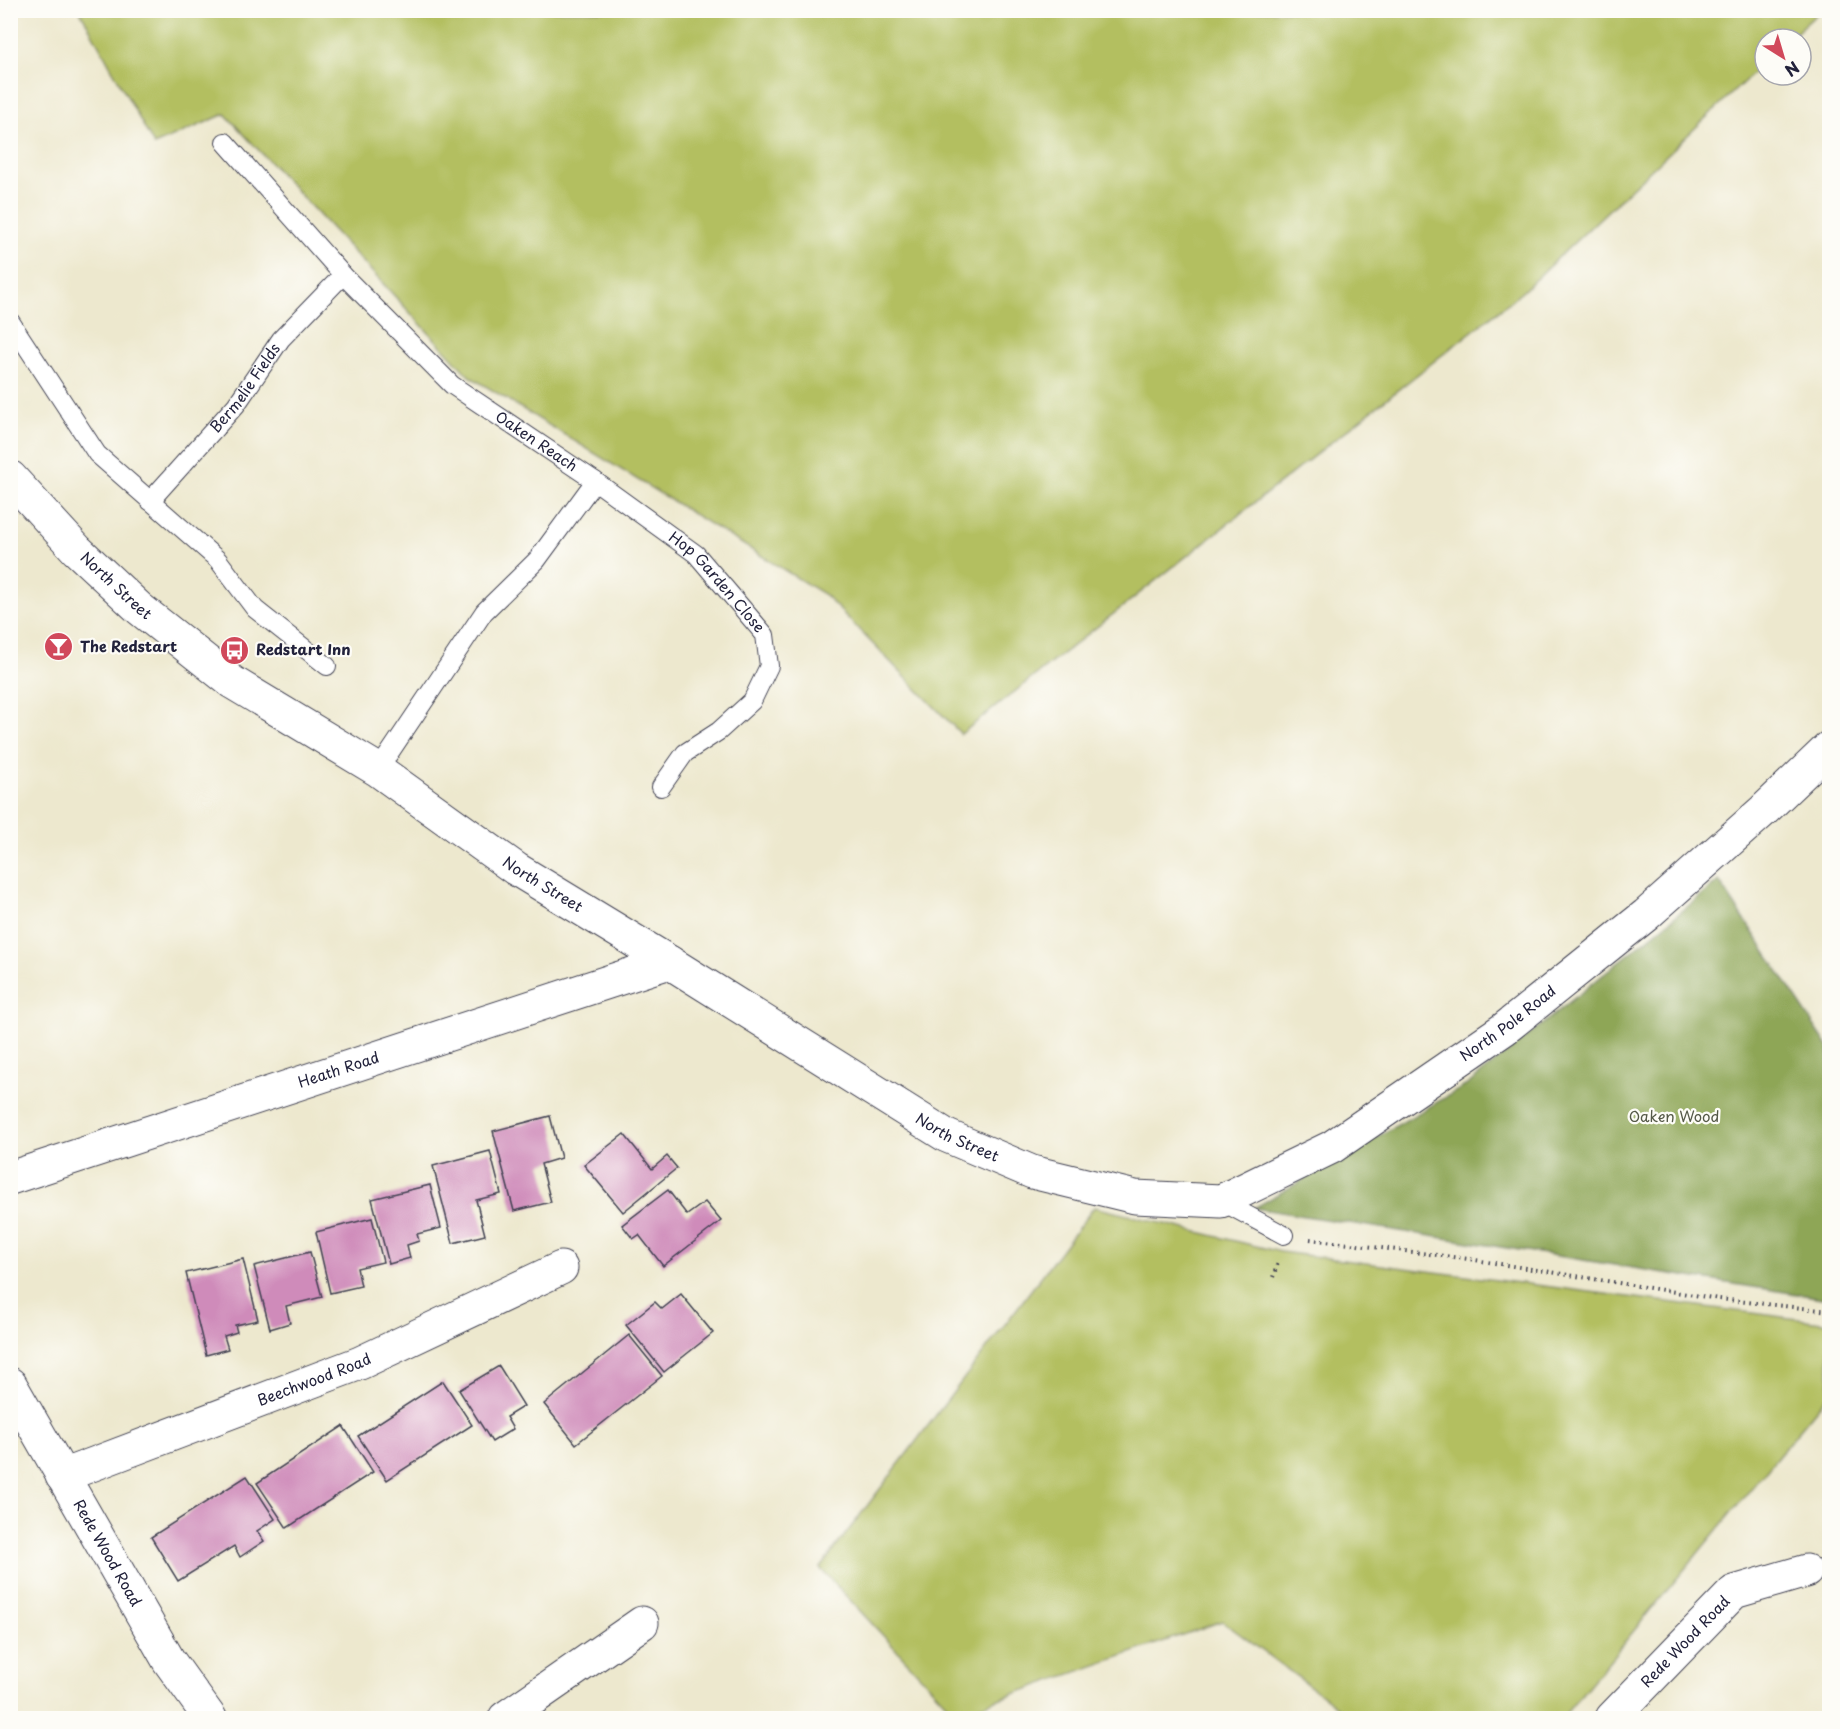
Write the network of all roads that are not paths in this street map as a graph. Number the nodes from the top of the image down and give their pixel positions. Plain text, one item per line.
1 (225, 142) dead end
2 (343, 275) junction
3 (10, 321) edge
4 (10, 477) edge
5 (595, 481) junction
6 (150, 501) junction
7 (327, 666) dead end
8 (1830, 747) edge
9 (378, 770) junction
10 (661, 787) dead end
11 (669, 962) junction
12 (10, 1178) edge
13 (1134, 1197) joint
14 (1221, 1201) junction
15 (1284, 1235) road end
16 (561, 1268) dead end
17 (10, 1384) edge
18 (62, 1476) junction
19 (1806, 1571) dead end
20 (642, 1623) dead end
21 (210, 1719) edge
22 (505, 1719) edge
23 (1612, 1719) edge

1 - 2 lane, Oaken Reach
2 - 5 lane, Oaken Reach
2 - 6 lane, Bermelie Fields
3 - 6 lane
4 - 9 street, North Street
5 - 9 lane
5 - 10 lane, Hop Garden Close
6 - 7 lane
8 - 14 street, North Pole Road
9 - 11 street, North Street
11 - 12 street, Heath Road
11 - 13 street, North Street
13 - 14 street, North Pole Road
14 - 15 lane
16 - 18 street, Beechwood Road
17 - 18 street, Rede Wood Road
18 - 21 street, Rede Wood Road
19 - 23 street, Rede Wood Road
20 - 22 street

